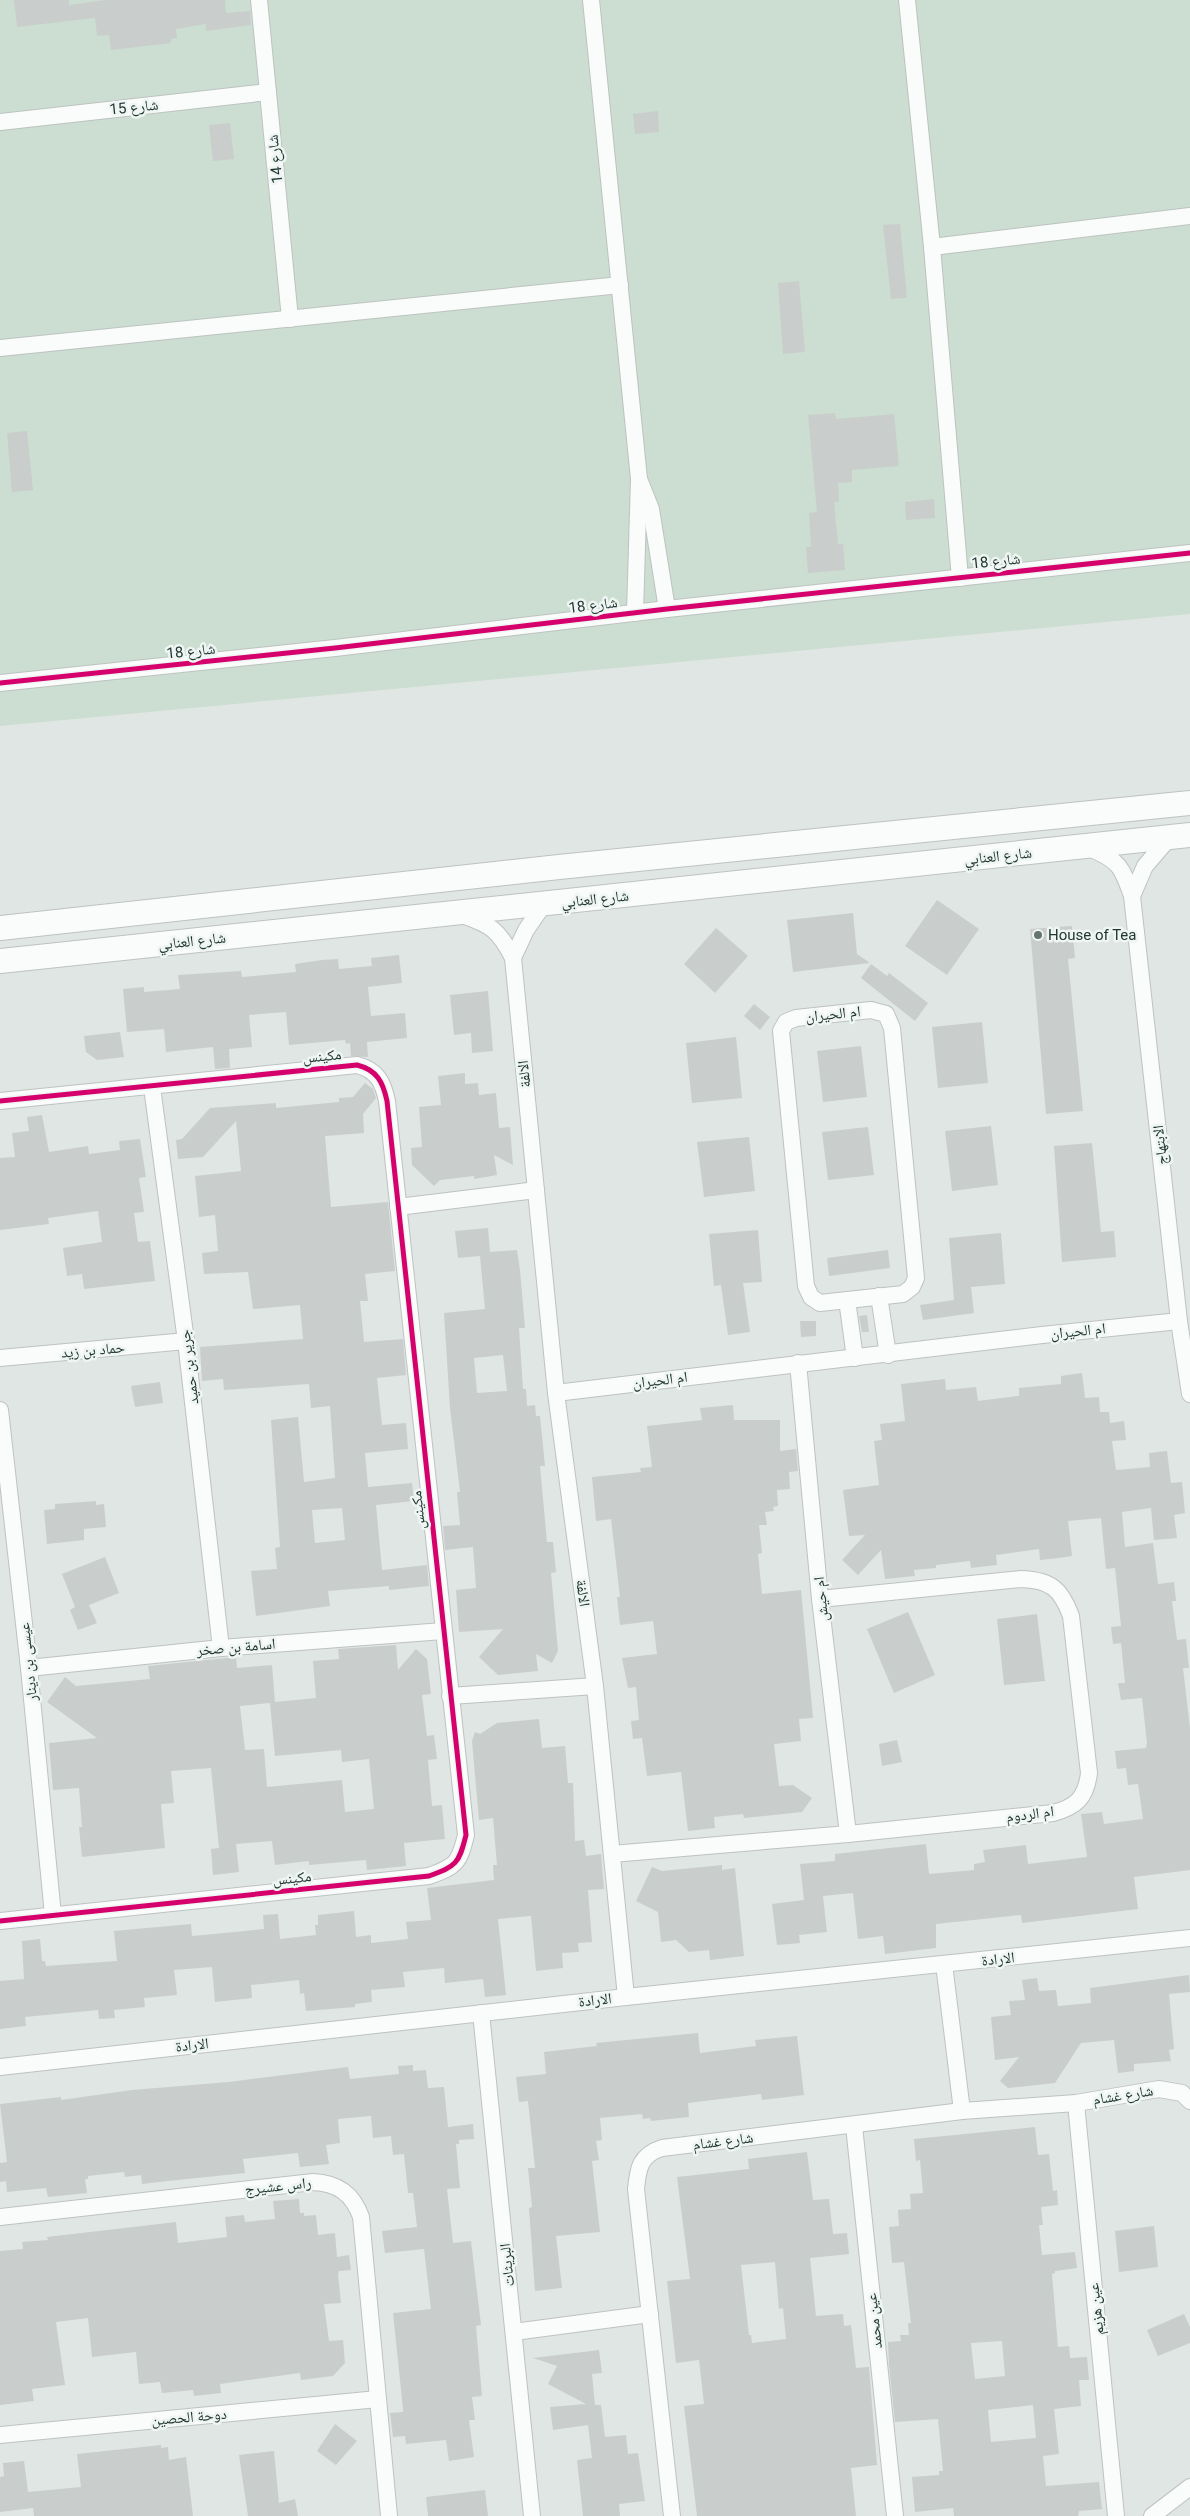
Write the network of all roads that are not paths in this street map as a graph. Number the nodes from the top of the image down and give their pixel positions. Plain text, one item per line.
1 (258, 0) edge
2 (592, 0) edge
3 (907, 0) edge
4 (268, 92) junction
5 (0, 122) edge
6 (1190, 216) edge
7 (932, 247) junction
8 (620, 284) junction
9 (290, 319) junction
10 (0, 348) edge
11 (639, 479) junction
12 (1190, 553) edge
13 (960, 578) junction
14 (667, 608) junction
15 (635, 613) junction
16 (0, 683) edge
17 (1190, 803) edge
18 (1180, 836) edge
19 (1085, 846) junction
20 (1132, 896) junction
21 (544, 904) junction
22 (456, 912) junction
23 (0, 928) edge
24 (513, 958) junction
25 (0, 961) edge
26 (152, 1087) junction
27 (0, 1101) edge
28 (536, 1190) junction
29 (398, 1206) junction
30 (880, 1296) junction
31 (847, 1300) junction
32 (1179, 1321) junction
33 (186, 1341) junction
34 (888, 1355) junction
35 (0, 1358) edge
36 (854, 1358) junction
37 (798, 1363) junction
38 (556, 1393) junction
39 (1190, 1394) edge
40 (0, 1410) edge
41 (820, 1599) junction
42 (443, 1631) junction
43 (221, 1648) junction
44 (29, 1668) junction
45 (595, 1686) junction
46 (450, 1696) junction
47 (848, 1834) junction
48 (612, 1854) junction
49 (53, 1915) junction
50 (0, 1921) edge
51 (1190, 1938) edge
52 (944, 1964) junction
53 (626, 1997) junction
54 (481, 2013) junction
55 (0, 2067) edge
56 (1190, 2101) edge
57 (1076, 2102) junction
58 (962, 2111) junction
59 (854, 2126) junction
60 (0, 2216) edge
61 (650, 2314) junction
62 (514, 2332) junction
63 (378, 2400) junction
64 (0, 2435) edge
65 (1190, 2487) edge
66 (389, 2516) edge
67 (532, 2516) edge
68 (672, 2516) edge
69 (894, 2516) edge
70 (1116, 2516) edge
71 (1152, 2516) edge

1 - 4 street, شارع 14
2 - 8 street
3 - 7 street
4 - 5 street, شارع 15
4 - 9 street, شارع 14
6 - 7 street
7 - 13 street
8 - 9 street
8 - 11 street
9 - 10 street
11 - 14 street
11 - 15 street
12 - 13 street, شارع 18
13 - 14 street, شارع 18
14 - 15 street, شارع 18
15 - 16 street, شارع 18
17 - 23 street
18 - 19 street, شارع العنابي
18 - 20 street, الابتهاج
19 - 20 street, الابتهاج
19 - 21 street, شارع العنابي
20 - 32 street, الابتهاج
21 - 22 street, شارع العنابي
21 - 24 street
22 - 24 street, الالفة
22 - 25 street, شارع العنابي
24 - 28 street, الالفة
26 - 27 street, مكينس
26 - 29 street, مكينس
26 - 33 street, جرير بن حميد
28 - 29 street
28 - 38 street, الالفة
29 - 42 street, مكينس
30 - 31 street, ام الحيران
30 - 31 street, ام الحيران
30 - 34 street
31 - 36 street
32 - 34 street, ام الحيران
32 - 39 street, الابتهاج
33 - 35 street, حماد بن زيد
33 - 43 street, جرير بن حميد
34 - 36 street, ام الحيران
36 - 37 street, ام الحيران
37 - 38 street, ام الحيران
37 - 41 street, ام حيش
38 - 45 street, الالفة
40 - 44 street, عيسى بن دينار
41 - 47 street, ام حيش
41 - 47 street, ام الردوم
42 - 43 street, اسامة بن صخر
42 - 46 street, مكينس
43 - 44 street, اسامة بن صخر
44 - 49 street, عيسى بن دينار
45 - 46 street
45 - 48 street, الالفة
46 - 49 street, مكينس
47 - 48 street, ام الردوم
48 - 53 street, الالفة
49 - 50 street, مكينس
51 - 52 street, الارادة
52 - 53 street, الارادة
52 - 58 street
53 - 54 street, الارادة
54 - 55 street, الارادة
54 - 62 street, البريثات
56 - 57 street, شارع غشام
57 - 58 street, شارع غشام
57 - 70 street, عين هزيم
58 - 59 street, شارع غشام
59 - 61 street, شارع غشام
59 - 69 street, عين محمد
60 - 63 street, راس عشيرج
61 - 62 street
61 - 68 street, شارع غشام
62 - 67 street, البريثات
63 - 64 street, دوحة الحصين
63 - 66 street, راس عشيرج
65 - 71 street

